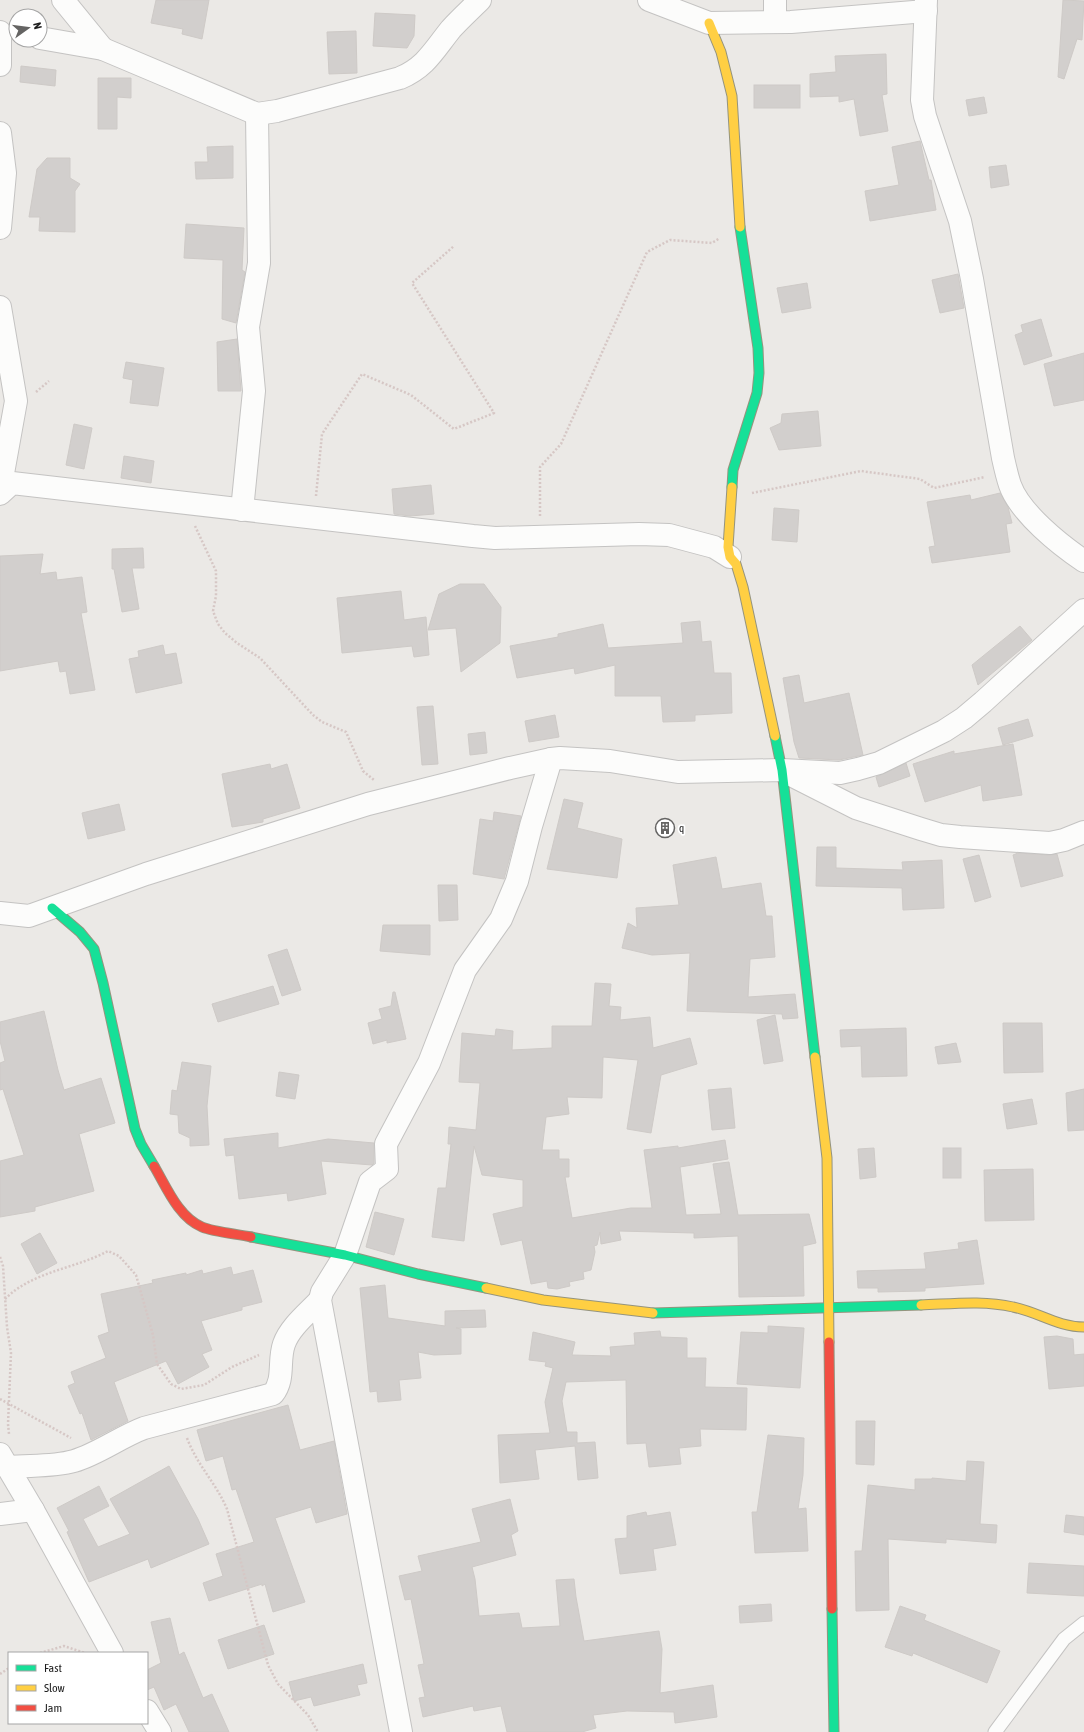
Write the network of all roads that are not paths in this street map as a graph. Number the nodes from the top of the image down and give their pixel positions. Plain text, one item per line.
1 (64, 0) edge
2 (480, 0) edge
3 (649, 0) edge
4 (775, 0) edge
5 (926, 5) edge
6 (775, 22) junction
7 (709, 23) junction
8 (4, 35) edge
9 (48, 39) edge
10 (102, 49) junction
11 (0, 65) edge
12 (257, 114) junction
13 (0, 133) edge
14 (0, 228) edge
15 (0, 307) edge
16 (0, 490) edge
17 (0, 494) edge
18 (242, 510) junction
19 (730, 557) junction
20 (1084, 561) edge
21 (1084, 610) edge
22 (551, 759) junction
23 (782, 770) junction
24 (1084, 832) edge
25 (52, 908) junction
26 (0, 913) edge
27 (345, 1255) junction
28 (320, 1300) junction
29 (829, 1309) junction
30 (1084, 1327) edge
31 (10, 1462) edge
32 (33, 1510) junction
33 (0, 1514) edge
34 (1084, 1623) edge
35 (111, 1652) edge
36 (148, 1713) edge
37 (160, 1732) edge
38 (401, 1732) edge
39 (834, 1732) edge
40 (995, 1732) edge

1 - 10 street
2 - 12 street
3 - 7 street
4 - 6 street
5 - 6 street
5 - 20 street
6 - 7 street
7 - 19 street
8 - 11 street
9 - 10 street
10 - 12 street
12 - 18 street
13 - 14 street
15 - 16 street
17 - 18 street
18 - 19 street
19 - 23 street
21 - 23 street
22 - 23 street
22 - 25 street
22 - 27 street
23 - 24 street
23 - 29 street
25 - 26 street
25 - 27 street
27 - 28 street
27 - 29 street
28 - 31 street
28 - 38 street
29 - 30 street
29 - 39 street
31 - 32 street
32 - 33 street
32 - 35 street
34 - 40 lane
36 - 37 street

